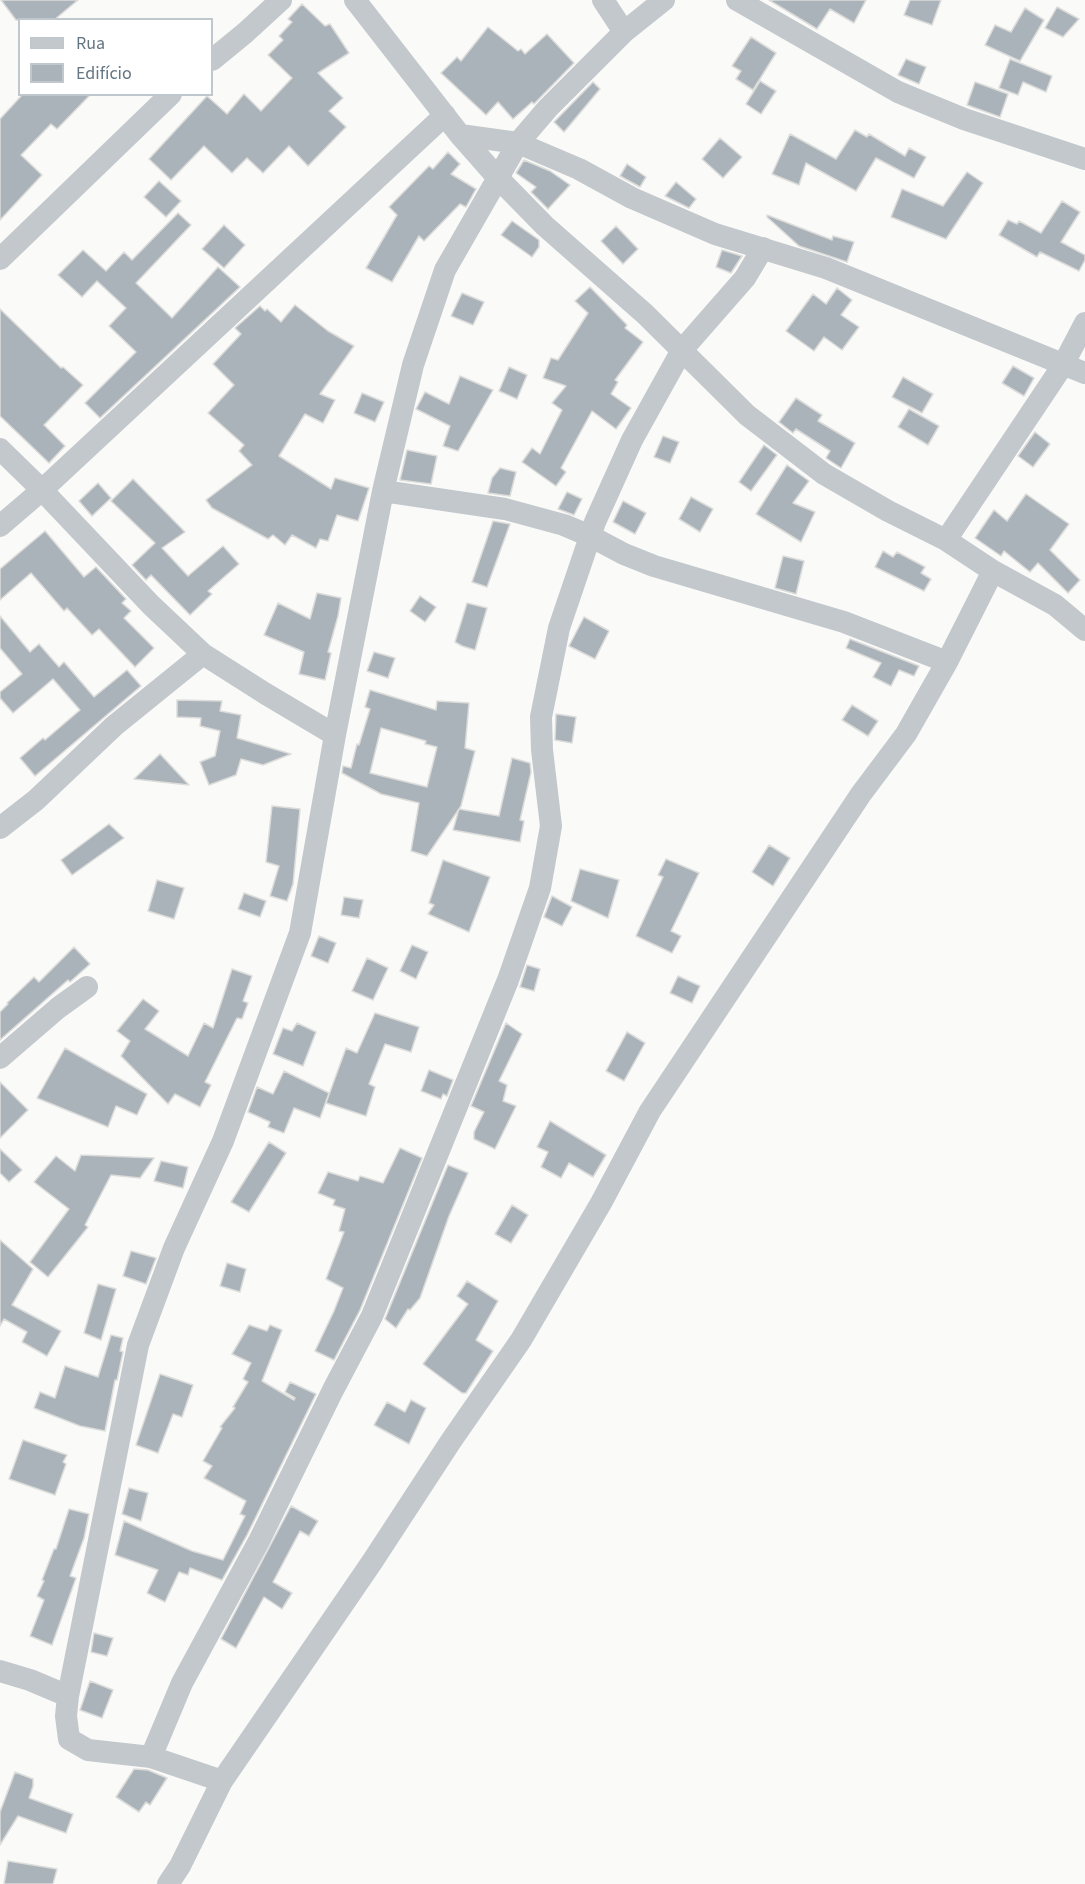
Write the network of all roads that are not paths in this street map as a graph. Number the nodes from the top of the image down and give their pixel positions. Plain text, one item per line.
1 (281, 0) edge
2 (355, 0) edge
3 (603, 0) edge
4 (664, 0) edge
5 (737, 0) edge
6 (624, 32) junction
7 (213, 59) edge
8 (169, 96) edge
9 (445, 115) junction
10 (460, 135) junction
11 (518, 143) junction
12 (1085, 159) edge
13 (497, 177) junction
14 (763, 248) junction
15 (0, 259) edge
16 (1085, 323) edge
17 (682, 350) junction
18 (1063, 365) junction
19 (1085, 373) edge
20 (0, 449) edge
21 (42, 490) junction
22 (383, 491) junction
23 (0, 526) edge
24 (590, 536) junction
25 (946, 540) junction
26 (993, 571) junction
27 (1085, 630) edge
28 (203, 654) junction
29 (947, 662) junction
30 (335, 735) junction
31 (0, 828) edge
32 (87, 987) dead end
33 (0, 1058) edge
34 (0, 1671) edge
35 (68, 1696) junction
36 (151, 1757) junction
37 (222, 1781) junction
38 (168, 1884) edge

1 - 7 street
2 - 9 street
3 - 6 street
4 - 6 street
5 - 12 street
6 - 11 street
8 - 15 street
9 - 10 street
9 - 21 street
10 - 11 street
10 - 13 street
11 - 13 street
11 - 14 street
13 - 17 street
13 - 22 street
14 - 17 street
14 - 18 street
16 - 18 street
17 - 24 street
17 - 25 street
18 - 19 street
18 - 25 street
20 - 21 street
21 - 23 street
21 - 28 street
22 - 24 street
22 - 30 street
24 - 29 street
24 - 36 street
25 - 26 street
26 - 27 street
26 - 29 street
28 - 30 street
28 - 31 street
29 - 37 street
30 - 35 street
32 - 33 street
34 - 35 street
35 - 36 street
36 - 37 street
37 - 38 street

